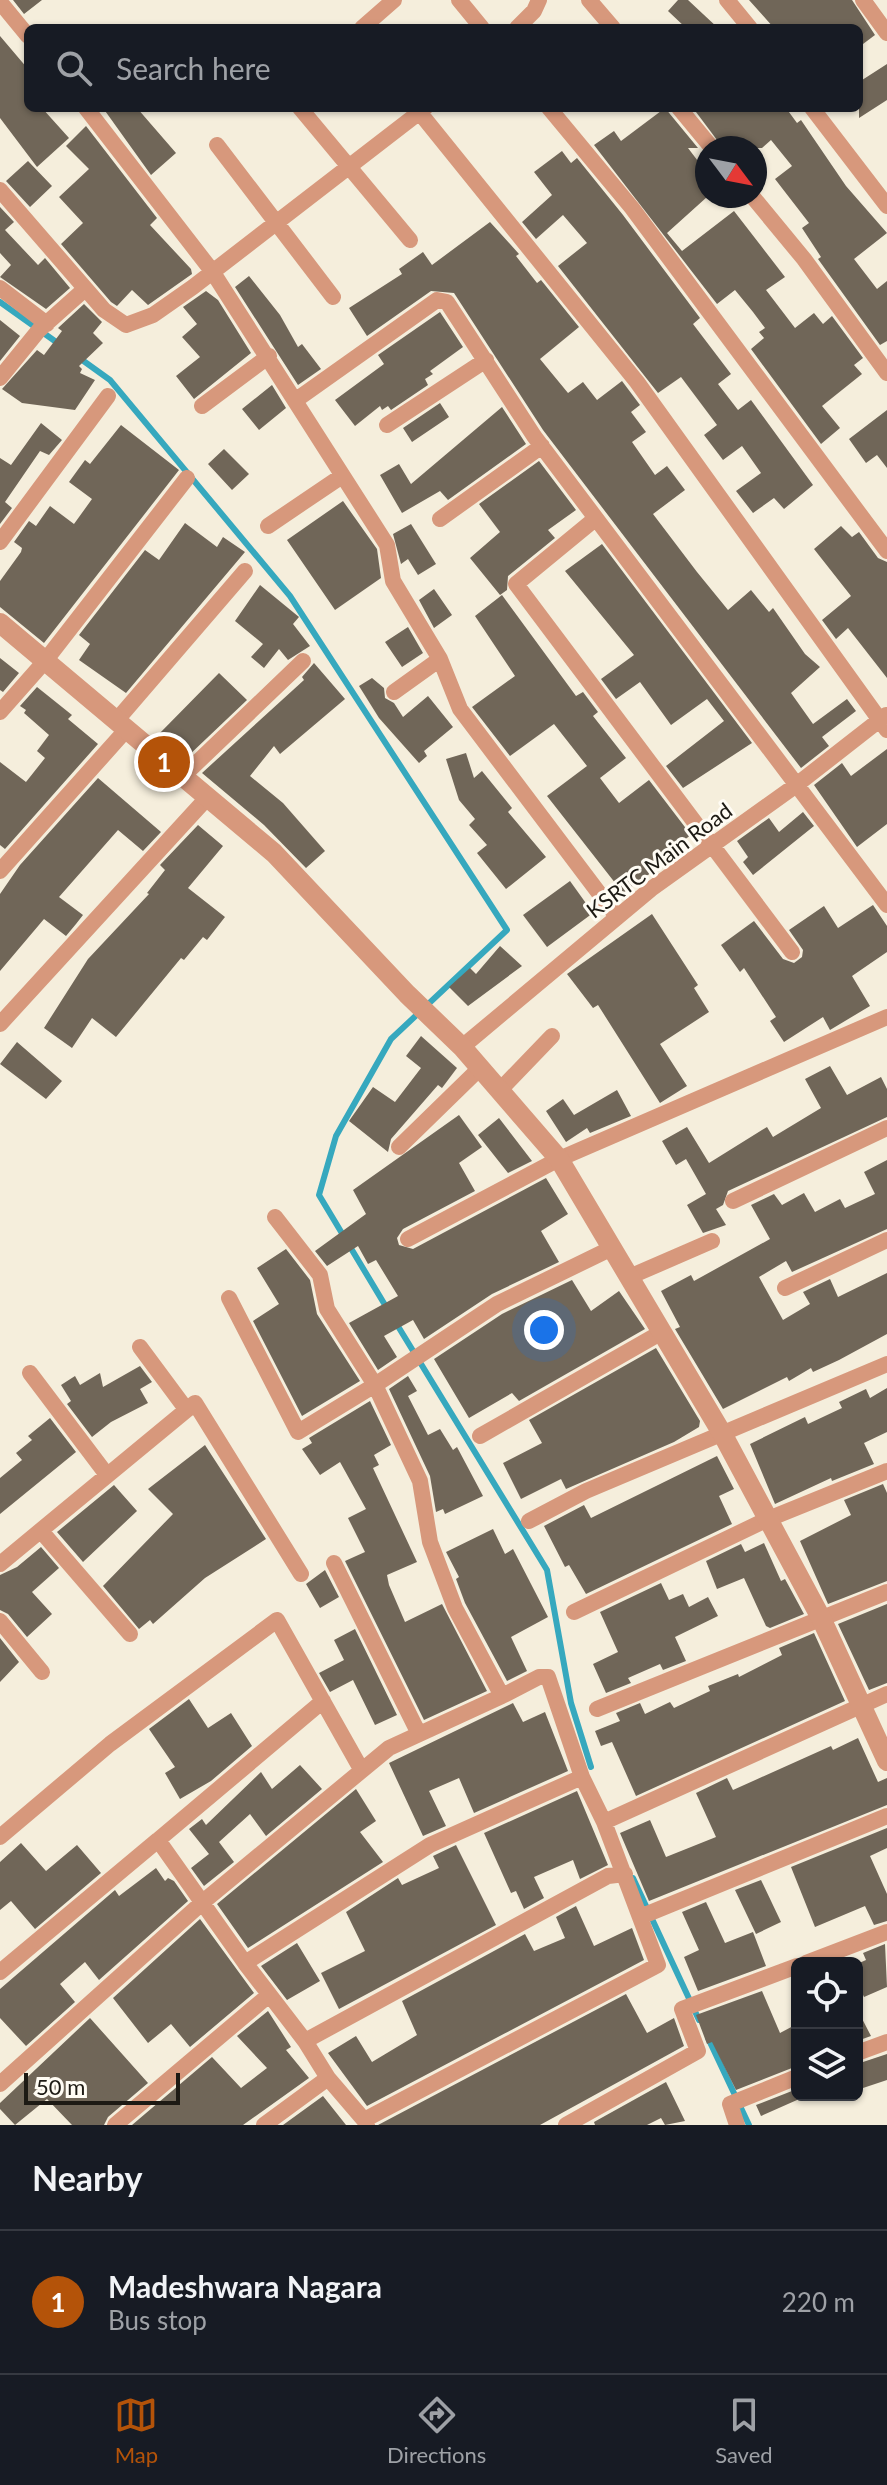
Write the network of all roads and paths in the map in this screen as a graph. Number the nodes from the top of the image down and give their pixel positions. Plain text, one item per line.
1 (394, 0) edge
2 (459, 0) edge
3 (539, 0) edge
4 (589, 0) edge
5 (727, 0) edge
6 (863, 0) edge
7 (0, 2) edge
8 (367, 24) edge
9 (479, 24) edge
10 (521, 24) edge
11 (610, 24) edge
12 (747, 24) edge
13 (24, 31) edge
14 (887, 33) edge
15 (89, 112) edge
16 (303, 112) edge
17 (419, 112) edge
18 (424, 112) edge
19 (552, 112) edge
20 (682, 112) edge
21 (815, 112) edge
22 (702, 136) edge
23 (217, 145) dead end
24 (348, 168) junction
25 (0, 190) edge
26 (887, 206) edge
27 (762, 208) edge
28 (277, 221) junction
29 (410, 240) dead end
30 (212, 271) junction
31 (0, 288) edge
32 (85, 289) junction
33 (333, 297) dead end
34 (44, 326) junction
35 (269, 356) junction
36 (486, 360) junction
37 (887, 373) edge
38 (0, 378) edge
39 (108, 396) dead end
40 (296, 400) junction
41 (202, 406) dead end
42 (387, 425) dead end
43 (542, 446) junction
44 (342, 476) junction
45 (187, 478) dead end
46 (440, 519) dead end
47 (595, 519) junction
48 (268, 526) dead end
49 (0, 542) edge
50 (887, 551) edge
51 (245, 571) dead end
52 (0, 623) edge
53 (440, 659) junction
54 (45, 661) junction
55 (303, 661) dead end
56 (394, 692) dead end
57 (0, 712) edge
58 (884, 721) edge
59 (121, 725) junction
60 (182, 777) junction
61 (795, 786) junction
62 (207, 798) junction
63 (711, 846) junction
64 (0, 871) edge
65 (887, 905) edge
66 (617, 917) junction
67 (792, 952) dead end
68 (887, 1017) edge
69 (0, 1024) edge
70 (552, 1036) dead end
71 (462, 1047) junction
72 (479, 1069) junction
73 (500, 1090) junction
74 (887, 1128) edge
75 (399, 1147) dead end
76 (559, 1159) junction
77 (733, 1201) dead end
78 (275, 1217) dead end
79 (408, 1239) dead end
80 (887, 1240) edge
81 (712, 1241) dead end
82 (612, 1248) junction
83 (629, 1277) junction
84 (785, 1288) dead end
85 (229, 1298) dead end
86 (662, 1332) junction
87 (140, 1347) dead end
88 (887, 1364) edge
89 (30, 1373) dead end
90 (375, 1385) junction
91 (186, 1409) junction
92 (723, 1435) junction
93 (480, 1436) dead end
94 (887, 1471) edge
95 (107, 1475) junction
96 (766, 1520) junction
97 (529, 1521) dead end
98 (41, 1531) junction
99 (334, 1563) dead end
100 (0, 1564) edge
101 (301, 1574) dead end
102 (887, 1592) edge
103 (574, 1612) dead end
104 (821, 1618) junction
105 (0, 1621) edge
106 (130, 1634) dead end
107 (42, 1672) dead end
108 (887, 1694) edge
109 (502, 1696) junction
110 (323, 1701) junction
111 (860, 1705) junction
112 (597, 1709) dead end
113 (419, 1734) junction
114 (887, 1761) edge
115 (361, 1769) junction
116 (582, 1777) junction
117 (887, 1816) edge
118 (604, 1822) junction
119 (0, 1837) edge
120 (158, 1840) junction
121 (625, 1874) junction
122 (204, 1901) junction
123 (640, 1917) junction
124 (887, 1932) edge
125 (822, 1957) edge
126 (245, 1963) junction
127 (791, 1968) edge
128 (0, 1972) edge
129 (269, 1995) junction
130 (305, 2041) junction
131 (887, 2042) edge
132 (863, 2051) edge
133 (328, 2078) junction
134 (791, 2079) edge
135 (0, 2084) edge
136 (366, 2122) edge
137 (115, 2125) edge
138 (264, 2125) edge
139 (566, 2125) edge
140 (737, 2125) edge

1 - 8 street
2 - 9 street
3 - 10 street
4 - 11 street
5 - 12 street
6 - 14 street
7 - 13 street
15 - 30 street
16 - 24 street
17 - 24 street
18 - 58 street
19 - 50 street
20 - 22 street
21 - 26 street
23 - 28 street
24 - 28 street
24 - 29 street
25 - 32 street
27 - 37 street
28 - 30 street
28 - 33 street
30 - 32 street
30 - 35 street
31 - 34 street
32 - 34 street
34 - 38 street
35 - 40 street
35 - 41 street
36 - 40 street
36 - 42 street
36 - 43 street
39 - 49 street
40 - 44 street
43 - 46 street
43 - 47 street
44 - 48 street
44 - 53 street
45 - 54 street
47 - 61 street
47 - 63 street
51 - 59 street
52 - 54 street
53 - 56 street
53 - 66 street
54 - 57 street
54 - 59 street
55 - 60 street
58 - 61 street, KSRTC Main Road
59 - 60 street
59 - 64 street
60 - 62 street
61 - 63 street, KSRTC Main Road
61 - 65 street
62 - 69 street
62 - 71 street
63 - 66 street, KSRTC Main Road
63 - 67 street
66 - 71 street, KSRTC Main Road
68 - 76 street
70 - 73 street
71 - 72 street
72 - 73 street
72 - 75 street
73 - 76 street
74 - 77 street
76 - 79 street
76 - 82 street
78 - 90 street
80 - 84 street
81 - 83 street
82 - 83 street
82 - 90 street
83 - 86 street
85 - 90 street
86 - 92 street
86 - 93 street
87 - 91 street
88 - 92 street
89 - 95 street
90 - 109 street
91 - 95 street
91 - 101 street
92 - 96 street
92 - 97 street
94 - 96 street
95 - 98 street
96 - 103 street
96 - 104 street
98 - 100 street
98 - 106 street
99 - 113 street
102 - 104 street
104 - 111 street
104 - 112 street
105 - 107 street
108 - 111 street
109 - 113 street
109 - 116 street
110 - 115 street
110 - 119 street
110 - 120 street
111 - 114 street
111 - 118 street
113 - 115 street
115 - 122 street
116 - 118 street
116 - 126 street
117 - 123 street
118 - 121 street
120 - 122 street
120 - 128 street
121 - 123 street
121 - 130 street
122 - 126 street
122 - 135 street
123 - 136 street
124 - 125 street
126 - 129 street
127 - 139 street
129 - 130 street
129 - 137 street
130 - 133 street
131 - 132 street
133 - 136 street
133 - 138 street
134 - 140 street

